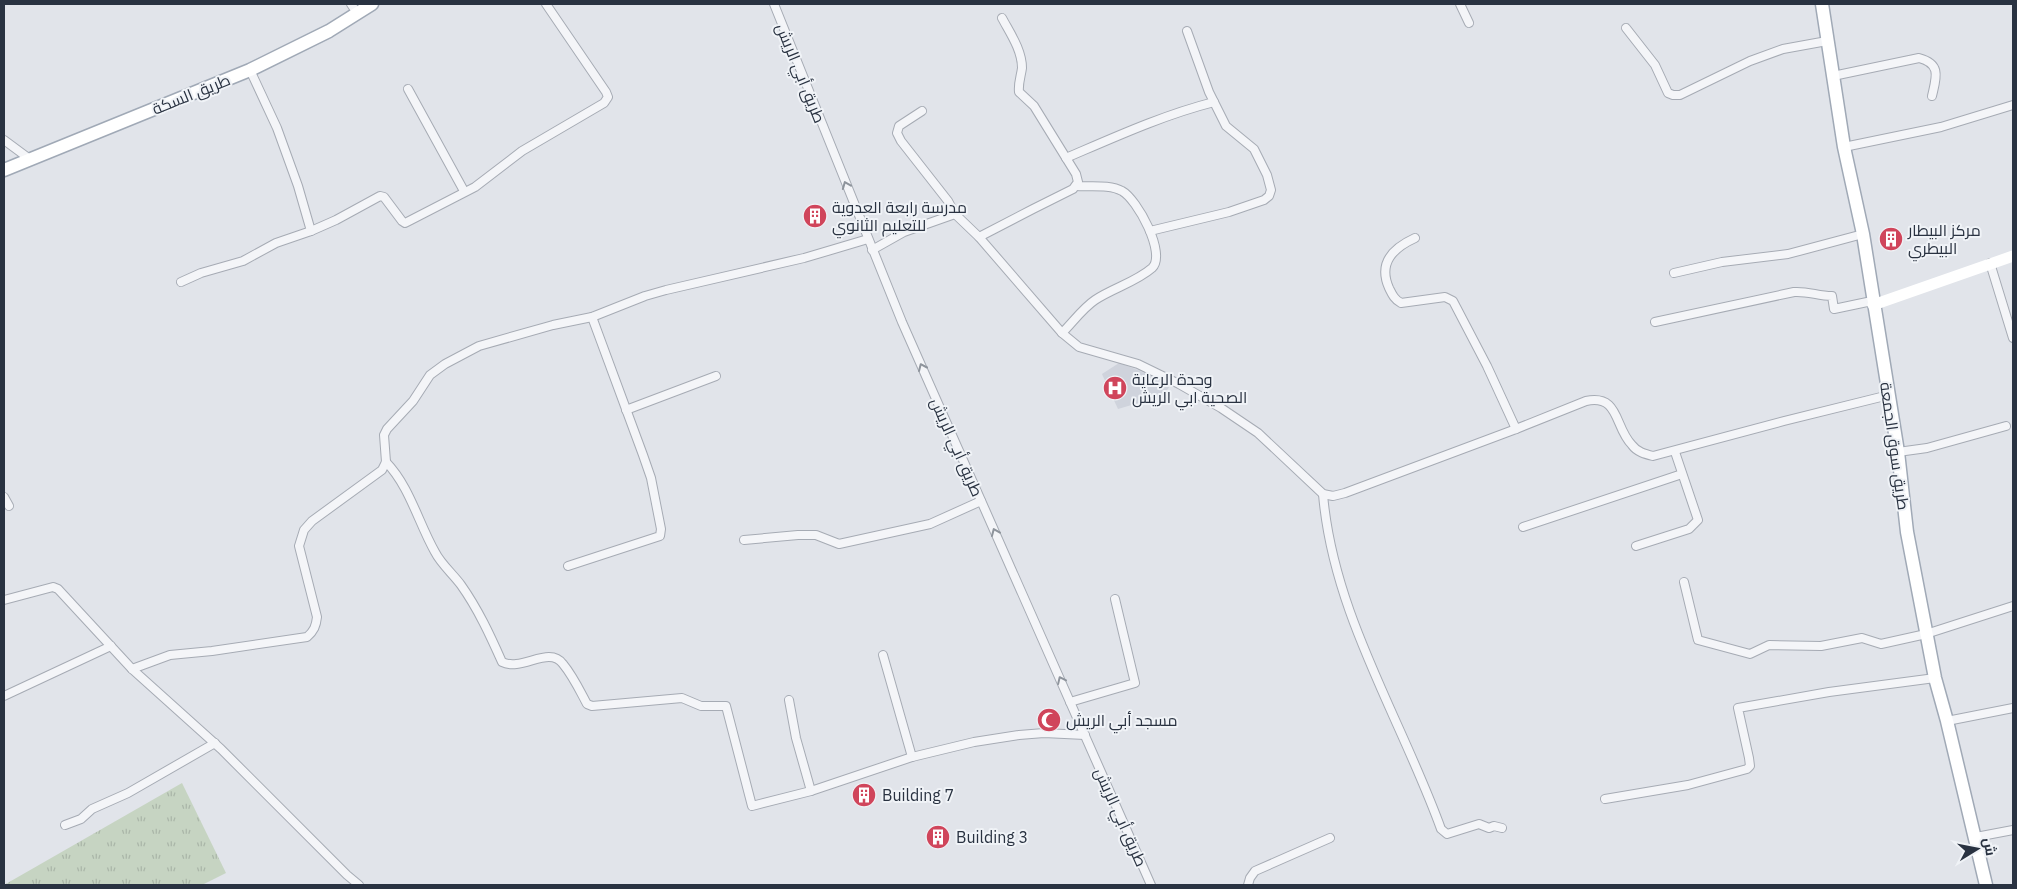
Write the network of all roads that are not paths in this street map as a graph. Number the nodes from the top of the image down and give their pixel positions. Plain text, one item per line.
1 (372, 4) edge
2 (546, 4) edge
3 (774, 4) edge
4 (1460, 4) edge
5 (1822, 4) edge
6 (354, 9) edge
7 (1002, 18) dead end
8 (1469, 23) dead end
9 (1626, 28) dead end
10 (1187, 31) dead end
11 (1827, 41) junction
12 (250, 70) junction
13 (1833, 76) junction
14 (408, 89) dead end
15 (1932, 96) dead end
16 (1214, 102) junction
17 (2013, 105) edge
18 (922, 111) dead end
19 (4, 139) edge
20 (1844, 147) junction
21 (1066, 158) junction
22 (31, 160) junction
23 (4, 170) edge
24 (1076, 186) junction
25 (464, 192) junction
26 (955, 214) junction
27 (311, 231) junction
28 (1150, 232) junction
29 (1863, 234) junction
30 (980, 237) junction
31 (1415, 238) dead end
32 (868, 239) junction
33 (872, 250) junction
34 (2013, 256) edge
35 (1990, 263) junction
36 (1674, 273) dead end
37 (181, 282) dead end
38 (1873, 303) junction
39 (592, 317) junction
40 (1655, 322) dead end
41 (1062, 333) junction
42 (2013, 338) edge
43 (716, 376) dead end
44 (1888, 395) junction
45 (626, 410) junction
46 (2006, 426) dead end
47 (1516, 429) junction
48 (1676, 452) junction
49 (1898, 452) junction
50 (386, 462) junction
51 (1682, 474) junction
52 (1323, 494) junction
53 (4, 497) edge
54 (981, 501) junction
55 (9, 506) dead end
56 (1523, 527) dead end
57 (744, 540) dead end
58 (1636, 546) dead end
59 (568, 566) dead end
60 (1684, 582) dead end
61 (1115, 599) dead end
62 (4, 600) edge
63 (2013, 606) edge
64 (1926, 634) junction
65 (112, 646) junction
66 (883, 655) dead end
67 (132, 669) junction
68 (1934, 678) junction
69 (4, 696) edge
70 (789, 700) dead end
71 (1070, 702) junction
72 (2013, 708) edge
73 (1948, 722) junction
74 (1085, 736) junction
75 (214, 743) junction
76 (912, 757) junction
77 (811, 791) junction
78 (1605, 799) dead end
79 (65, 825) dead end
80 (1502, 828) dead end
81 (2013, 830) edge
82 (1976, 837) junction
83 (1330, 838) dead end
84 (360, 885) edge
85 (1151, 885) edge
86 (1248, 885) edge
87 (1986, 885) edge

1 - 6 main road, طريق السكة
2 - 25 street
32 -> 3 street, طريق أبي الريش
4 - 8 street
5 - 11 main road, طريق سوق الجمعة
6 - 12 main road, طريق السكة
7 - 21 street
9 - 11 street
10 - 16 street
11 - 13 main road, طريق سوق الجمعة
12 - 22 main road, طريق السكة
12 - 27 street
13 - 15 street
13 - 20 main road, طريق سوق الجمعة
14 - 25 street
16 - 21 street
16 - 28 street
17 - 20 street
18 - 26 street
19 - 22 street
20 - 29 main road, طريق سوق الجمعة
21 - 24 street
22 - 23 main road, طريق السكة
24 - 28 street
24 - 30 street
25 - 27 street
26 - 30 street
26 - 33 street
27 - 37 street
28 - 41 street
29 - 36 street
29 - 38 main road, طريق سوق الجمعة
30 - 41 street
31 - 47 street
32 - 33 street, طريق أبي الريش
32 - 39 street
54 -> 33 street, طريق أبي الريش
34 - 35 main road
35 - 38 main road
35 - 42 street
38 - 40 street
38 - 44 main road, طريق سوق الجمعة
39 - 45 street
39 - 50 street
41 - 52 street
43 - 45 street
44 - 48 street
44 - 49 main road, طريق سوق الجمعة
45 - 59 street
46 - 49 street
47 - 48 street
47 - 52 street
48 - 51 street
49 - 64 main road, طريق سوق الجمعة
50 - 67 street
50 - 77 street
51 - 56 street
51 - 58 street
52 - 80 street
53 - 55 street
54 - 57 street
71 -> 54 street, طريق أبي الريش
60 - 64 street
61 - 71 street
62 - 65 street
63 - 64 street
64 - 68 main road, طريق سوق الجمعة
65 - 67 street
65 - 69 street
66 - 76 street
67 - 75 street
68 - 73 main road, طريق سوق الجمعة
68 - 78 street
70 - 77 street
71 - 74 street, طريق أبي الريش
72 - 73 street
73 - 82 main road, طريق سوق الجمعة
74 - 76 street
74 - 85 street, طريق أبي الريش
75 - 79 street
75 - 84 street
76 - 77 street
81 - 82 street
82 - 87 main road, طريق سوق الجمعة
83 - 86 street

